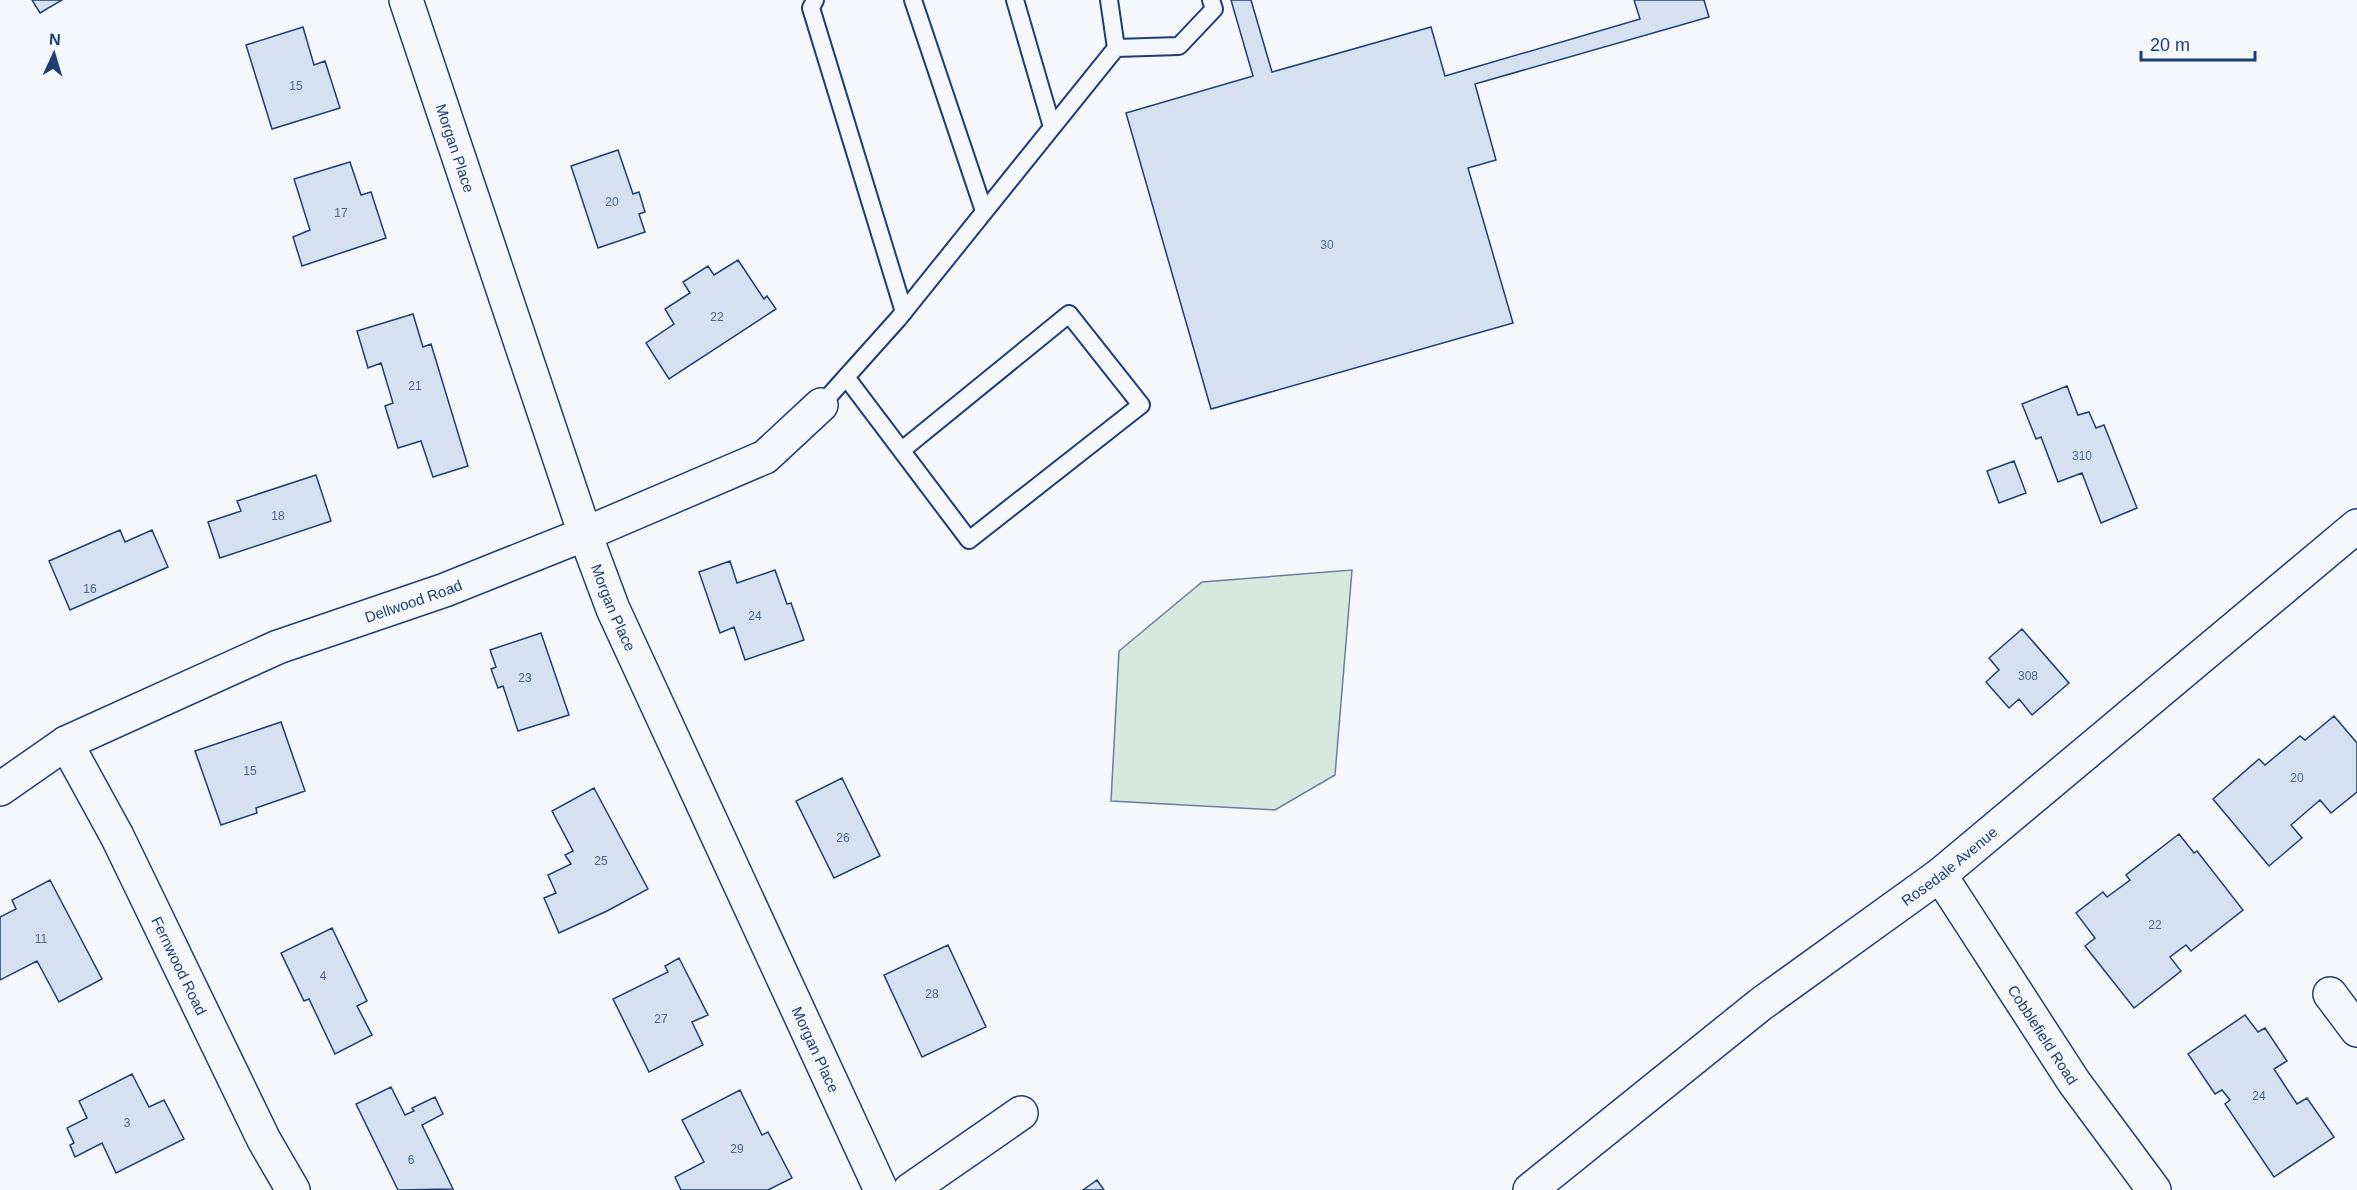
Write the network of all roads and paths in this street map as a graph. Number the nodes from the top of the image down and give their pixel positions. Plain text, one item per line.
1 (406, 0) edge
2 (913, 0) edge
3 (1015, 0) edge
4 (1109, 0) edge
5 (1211, 0) edge
6 (813, 4) edge
7 (1116, 48) junction
8 (1052, 127) junction
9 (984, 211) junction
10 (904, 312) junction
11 (846, 377) junction
12 (821, 405) joint
13 (902, 450) junction
14 (2357, 526) edge
15 (585, 534) junction
16 (66, 743) junction
17 (0, 789) edge
18 (1940, 875) junction
19 (2330, 994) dead end
20 (2357, 1030) edge
21 (1021, 1113) dead end
22 (293, 1190) edge
23 (881, 1190) edge
24 (910, 1190) edge
25 (1530, 1190) edge
26 (2154, 1190) edge

1 - 15 street, Morgan Place
2 - 9 lane
3 - 8 lane
4 - 7 lane
5 - 7 lane
6 - 10 lane
7 - 8 lane
8 - 9 lane
9 - 10 lane
10 - 11 lane
11 - 12 lane
11 - 13 lane
12 - 15 street, Dellwood Road
13 - 13 lane
14 - 18 street, Rosedale Avenue
15 - 16 street, Dellwood Road
15 - 23 street, Morgan Place
16 - 17 street, Dellwood Road
16 - 22 street, Fernwood Road
18 - 25 street, Rosedale Avenue
18 - 26 street, Cobblefield Road
19 - 20 street
21 - 24 street

